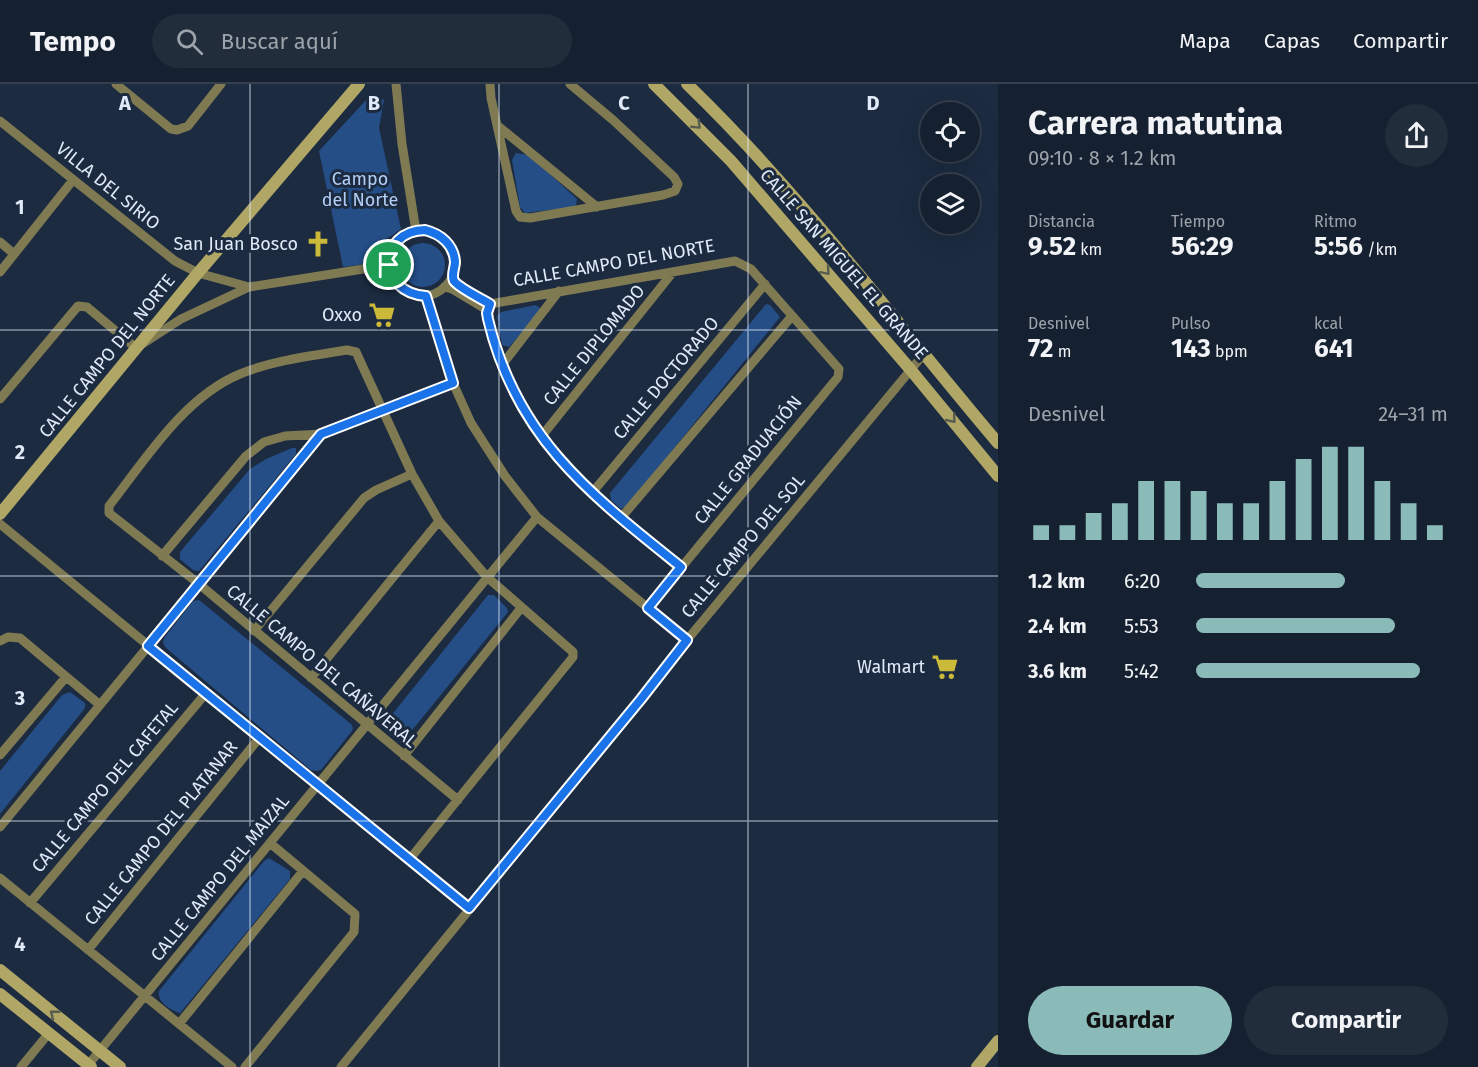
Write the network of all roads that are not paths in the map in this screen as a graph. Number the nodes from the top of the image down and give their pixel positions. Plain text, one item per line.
1 (116, 84) edge
2 (221, 84) edge
3 (359, 84) edge
4 (396, 84) edge
5 (490, 84) edge
6 (570, 84) edge
7 (654, 84) edge
8 (687, 84) edge
9 (0, 121) edge
10 (498, 126) junction
11 (73, 180) junction
12 (597, 207) junction
13 (416, 231) junction
14 (0, 242) edge
15 (15, 254) junction
16 (389, 265) junction
17 (0, 272) edge
18 (673, 272) junction
19 (198, 273) junction
20 (453, 274) junction
21 (765, 284) junction
22 (249, 287) junction
23 (444, 287) junction
24 (559, 291) junction
25 (426, 296) junction
26 (488, 307) junction
27 (792, 316) junction
28 (136, 348) junction
29 (923, 355) junction
30 (502, 365) junction
31 (910, 369) junction
32 (840, 373) joint
33 (453, 383) junction
34 (0, 399) edge
35 (382, 410) junction
36 (321, 434) junction
37 (541, 438) junction
38 (998, 443) edge
39 (412, 474) junction
40 (998, 476) edge
41 (592, 493) junction
42 (0, 514) edge
43 (537, 517) junction
44 (620, 519) junction
45 (439, 521) junction
46 (0, 524) edge
47 (162, 556) junction
48 (681, 567) junction
49 (487, 578) junction
50 (199, 584) junction
51 (521, 608) junction
52 (648, 608) junction
53 (254, 631) junction
54 (687, 640) junction
55 (0, 641) edge
56 (148, 646) junction
57 (66, 677) junction
58 (311, 678) junction
59 (206, 693) junction
60 (100, 705) junction
61 (366, 725) junction
62 (260, 737) junction
63 (0, 756) edge
64 (404, 756) junction
65 (318, 784) junction
66 (458, 800) junction
67 (0, 827) edge
68 (270, 843) junction
69 (409, 860) junction
70 (303, 871) junction
71 (0, 878) edge
72 (30, 903) junction
73 (469, 908) junction
74 (88, 950) junction
75 (0, 970) edge
76 (0, 994) edge
77 (145, 996) junction
78 (179, 1024) junction
79 (49, 1034) junction
80 (998, 1041) edge
81 (100, 1051) junction
82 (89, 1066) edge
83 (21, 1067) edge
84 (120, 1067) edge
85 (231, 1067) edge
86 (245, 1067) edge
87 (341, 1067) edge
88 (976, 1067) edge

1 - 2 street
3 - 19 street, CALLE CAMPO DEL NORTE
4 - 13 street
5 - 10 street
6 - 12 street
7 -> 31 street, CALLE SAN MIGUEL EL GRANDE
8 - 29 street, CALLE SAN MIGUEL EL GRANDE
9 - 11 street, VILLA DEL SIRIO
10 - 12 street
10 - 12 street
11 - 15 street
11 - 19 street, VILLA DEL SIRIO
13 - 16 street
13 - 20 street
14 - 15 street
15 - 17 street
16 - 22 street, CALLE CAMPO DEL NORTE
16 - 25 street
18 - 21 street, CALLE CAMPO DEL NORTE
18 - 24 street, CALLE CAMPO DEL NORTE
18 - 37 street, CALLE DIPLOMADO
19 - 22 street, CALLE CAMPO DEL NORTE
19 - 28 street, CALLE CAMPO DEL NORTE
20 - 23 street
20 - 26 street
21 - 27 street, CALLE CAMPO DEL NORTE
21 - 41 street, CALLE DOCTORADO
22 - 28 street, CALLE CAMPO DEL NORTE
23 - 25 street
23 - 26 street
24 - 26 street, CALLE CAMPO DEL NORTE
24 - 30 street
25 - 33 street
26 - 30 street
27 - 32 street, CALLE CAMPO DEL NORTE
27 - 44 street
28 - 34 street
28 - 42 street, CALLE CAMPO DEL NORTE
29 - 31 street, CALLE CAMPO DEL SOL
29 - 38 street, CALLE SAN MIGUEL EL GRANDE
30 - 37 street
31 -> 40 street, CALLE SAN MIGUEL EL GRANDE
31 - 54 street, CALLE CAMPO DEL SOL
32 - 48 street, CALLE GRADUACIÓN
33 - 35 street
33 - 43 street
35 - 36 street
35 - 39 street
35 - 47 street, CALLE CAMPO DEL CAÑAVERAL
36 - 47 street
36 - 50 street
37 - 41 street
39 - 45 street
39 - 53 street
41 - 44 street
43 - 49 street, CALLE CAMPO DEL MAIZAL
43 - 52 street
44 - 48 street
45 - 49 street
45 - 58 street
46 - 56 street
47 - 50 street, CALLE CAMPO DEL CAÑAVERAL
48 - 52 street, CALLE GRADUACIÓN
49 - 51 street
49 - 61 street, CALLE CAMPO DEL MAIZAL
50 - 53 street, CALLE CAMPO DEL CAÑAVERAL
50 - 56 street
51 - 64 street
51 - 66 street
52 - 54 street
53 - 58 street, CALLE CAMPO DEL CAÑAVERAL
54 - 73 street, CALLE CAMPO DEL SOL
55 - 57 street
56 - 59 street
56 - 60 street
57 - 60 street
57 - 63 street
58 - 61 street, CALLE CAMPO DEL CAÑAVERAL
59 - 62 street
59 - 72 street, CALLE CAMPO DEL CAFETAL
60 - 67 street
61 - 64 street, CALLE CAMPO DEL CAÑAVERAL
61 - 65 street, CALLE CAMPO DEL MAIZAL
62 - 65 street
62 - 74 street, CALLE CAMPO DEL PLATANAR
64 - 66 street, CALLE CAMPO DEL CAÑAVERAL
65 - 68 street, CALLE CAMPO DEL MAIZAL
65 - 69 street
66 - 69 street
68 - 70 street
68 - 77 street, CALLE CAMPO DEL MAIZAL
69 - 73 street
70 - 78 street
70 - 86 street
71 - 72 street
72 - 74 street
73 - 87 street, CALLE CAMPO DEL SOL
74 - 77 street
81 -> 75 street
76 - 79 street
77 - 78 street
77 - 81 street, CALLE CAMPO DEL MAIZAL
78 - 85 street
79 - 82 street
79 - 83 street
80 - 88 street
81 - 82 street, CALLE CAMPO DEL MAIZAL
81 - 84 street

